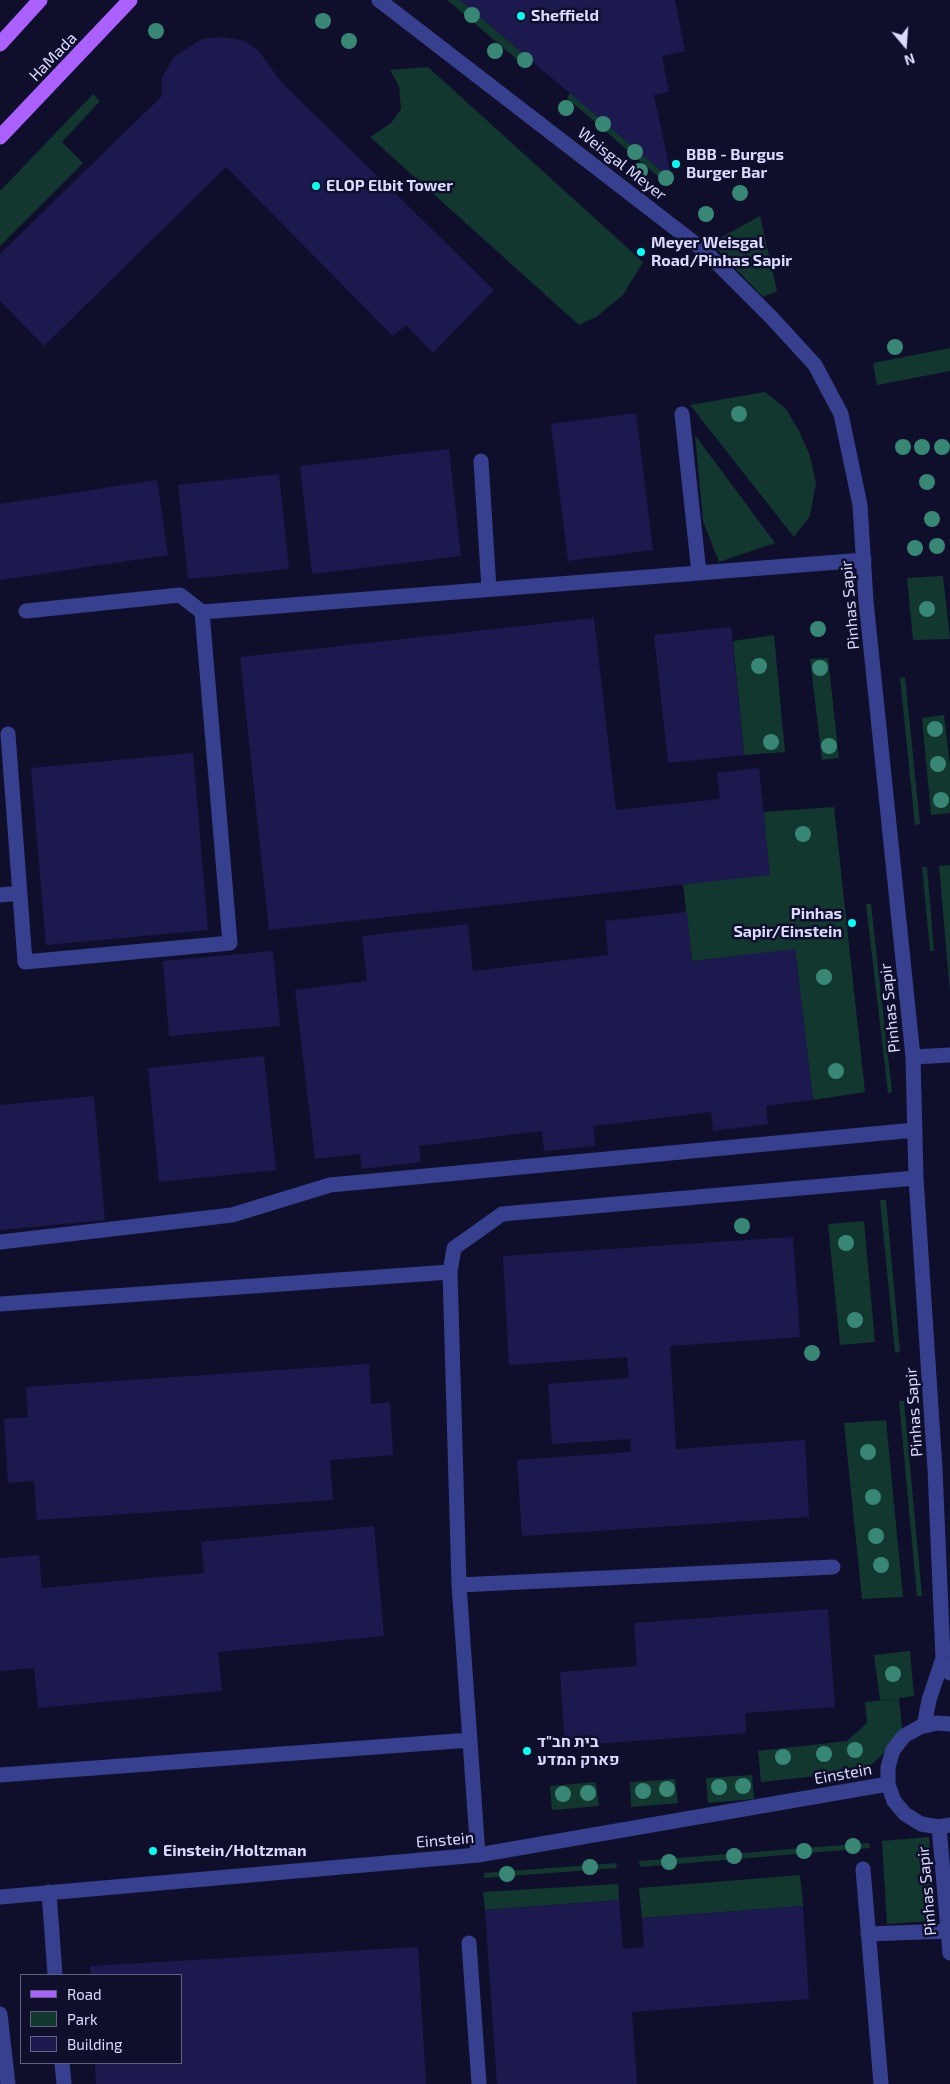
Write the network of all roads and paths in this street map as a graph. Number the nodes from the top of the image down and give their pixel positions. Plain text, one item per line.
1 (40, 0) edge
2 (130, 0) edge
3 (386, 3) edge
4 (0, 44) edge
5 (0, 137) edge
6 (815, 365) joint
7 (682, 414) dead end
8 (481, 461) dead end
9 (864, 560) junction
10 (699, 573) junction
11 (489, 589) junction
12 (26, 611) dead end
13 (202, 612) junction
14 (8, 734) dead end
15 (20, 893) junction
16 (0, 895) edge
17 (950, 1055) edge
18 (913, 1057) junction
19 (915, 1130) junction
20 (916, 1178) junction
21 (0, 1242) edge
22 (450, 1272) junction
23 (0, 1304) edge
24 (942, 1468) edge
25 (833, 1566) dead end
26 (459, 1585) junction
27 (943, 1658) junction
28 (950, 1673) edge
29 (950, 1724) edge
30 (924, 1726) junction
31 (470, 1740) junction
32 (0, 1775) edge
33 (888, 1784) junction
34 (944, 1826) edge
35 (478, 1855) junction
36 (863, 1869) dead end
37 (49, 1892) junction
38 (0, 1897) edge
39 (948, 1931) junction
40 (868, 1934) junction
41 (469, 1943) dead end
42 (950, 1953) edge
43 (55, 1974) edge
44 (0, 2014) edge
45 (62, 2064) edge
46 (8, 2084) edge
47 (64, 2084) edge
48 (479, 2084) edge
49 (881, 2084) edge

1 - 4 main road
2 - 5 main road, HaMada
3 - 6 street, Weisgal Meyer
6 - 9 street, Pinhas Sapir
7 - 10 street
8 - 11 street
9 - 10 street
9 - 18 street, Pinhas Sapir
10 - 11 street
11 - 13 street
12 - 13 street
13 - 15 street
14 - 15 street
15 - 16 street
17 - 18 street
18 - 19 street, Pinhas Sapir
19 - 20 street, Pinhas Sapir
19 - 21 street
20 - 22 street
20 - 24 street, Pinhas Sapir
22 - 23 street
22 - 26 street
24 - 27 street, Pinhas Sapir
25 - 26 street
26 - 31 street
27 - 28 street, Pinhas Sapir
27 - 30 street, Pinhas Sapir
29 - 30 street, Einstein
30 - 33 street, Einstein
31 - 32 street
31 - 35 street
33 - 34 street, Einstein
33 - 35 street, Einstein
34 - 39 street, Pinhas Sapir
35 - 37 street, Einstein
36 - 40 street
37 - 38 street, Einstein
37 - 43 street
39 - 40 street
39 - 42 street, Pinhas Sapir
40 - 49 street
41 - 48 street
44 - 46 street
45 - 47 street

